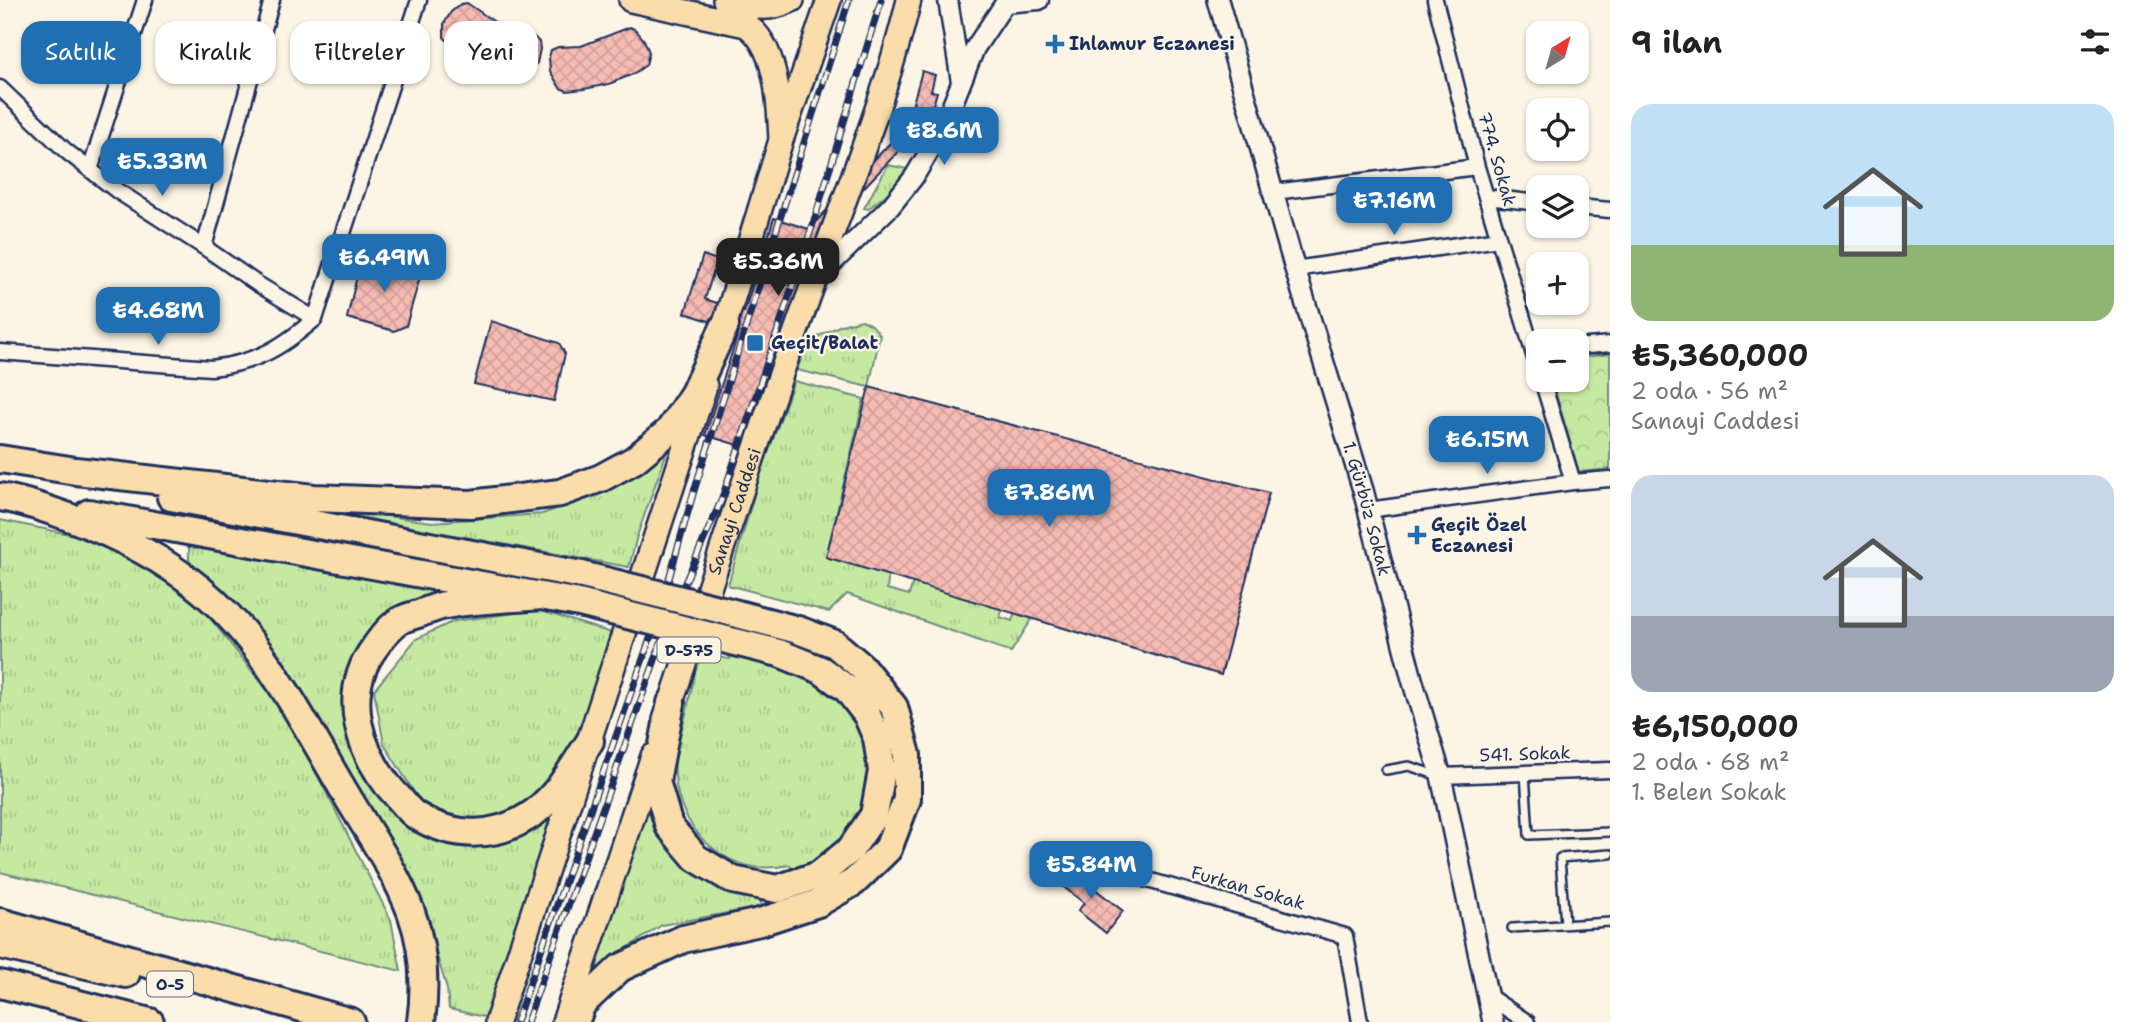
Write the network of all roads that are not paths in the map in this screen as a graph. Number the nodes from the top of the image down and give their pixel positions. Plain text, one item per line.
1 (145, 0) edge
2 (272, 0) edge
3 (419, 0) edge
4 (631, 0) edge
5 (725, 0) edge
6 (792, 0) edge
7 (829, 0) edge
8 (909, 0) edge
9 (948, 0) edge
10 (1039, 0) edge
11 (1218, 0) edge
12 (1435, 0) edge
13 (961, 82) junction
14 (0, 88) edge
15 (781, 140) junction
16 (1477, 167) junction
17 (90, 170) junction
18 (1274, 192) junction
19 (1487, 197) junction
20 (1526, 202) edge
21 (1589, 207) edge
22 (1610, 210) edge
23 (1499, 239) junction
24 (204, 247) junction
25 (1295, 269) junction
26 (816, 279) junction
27 (315, 319) junction
28 (725, 325) junction
29 (1528, 329) edge
30 (1610, 344) edge
31 (1589, 346) edge
32 (0, 352) edge
33 (1546, 392) edge
34 (0, 459) edge
35 (1610, 479) edge
36 (1573, 482) junction
37 (11, 499) edge
38 (1368, 510) junction
39 (541, 596) junction
40 (671, 703) junction
41 (590, 741) junction
42 (1386, 770) dead end
43 (1610, 770) edge
44 (1525, 773) junction
45 (1441, 776) junction
46 (1610, 832) edge
47 (1056, 854) dead end
48 (1610, 854) edge
49 (0, 922) edge
50 (1610, 922) edge
51 (1565, 924) junction
52 (1512, 928) dead end
53 (0, 944) edge
54 (0, 984) edge
55 (1488, 996) junction
56 (150, 1022) edge
57 (340, 1022) edge
58 (351, 1022) edge
59 (421, 1022) edge
60 (497, 1022) edge
61 (564, 1022) edge
62 (575, 1022) edge
63 (1360, 1022) edge
64 (1493, 1022) edge
65 (1527, 1022) edge

1 - 17 street
2 - 24 street
3 - 27 street
4 - 15 main road
5 - 6 main road
7 - 15 main road
8 - 26 main road, Sanayi Caddesi / D-575
9 - 13 street
10 - 13 street
11 - 18 main road, 1. Gürbüz Sokak
12 - 16 street, 774. Sokak
13 - 26 street
14 - 17 street
15 - 28 main road
16 - 18 street
16 - 19 street, 774. Sokak
17 - 24 street
18 - 25 main road, 1. Gürbüz Sokak
19 - 20 street
19 - 23 street, 774. Sokak
21 - 22 street
23 - 25 street
23 - 29 street, 774. Sokak
24 - 27 street
25 - 38 main road, 1. Gürbüz Sokak
26 - 40 main road, Sanayi Caddesi / D-575
27 - 32 street
28 - 34 highway
28 - 41 main road
30 - 31 street
33 - 36 street
34 - 62 highway, bridge
35 - 36 street
36 - 38 street
37 - 39 highway
37 - 59 highway
38 - 45 main road, 1. Gürbüz Sokak
39 - 40 highway, bridge
39 - 41 highway
40 - 61 main road, Sanayi Caddesi / D-575
41 - 60 main road
42 - 45 lane
43 - 44 street, 541. Sokak
44 - 45 street, 541. Sokak
44 - 46 lane
45 - 55 main road, 1. Gürbüz Sokak
47 - 63 street, Furkan Sokak
48 - 51 lane
49 - 58 highway
50 - 51 lane
51 - 52 lane
53 - 57 highway, O-5
54 - 56 highway, O-5
55 - 64 main road, 1. Gürbüz Sokak
55 - 65 street

